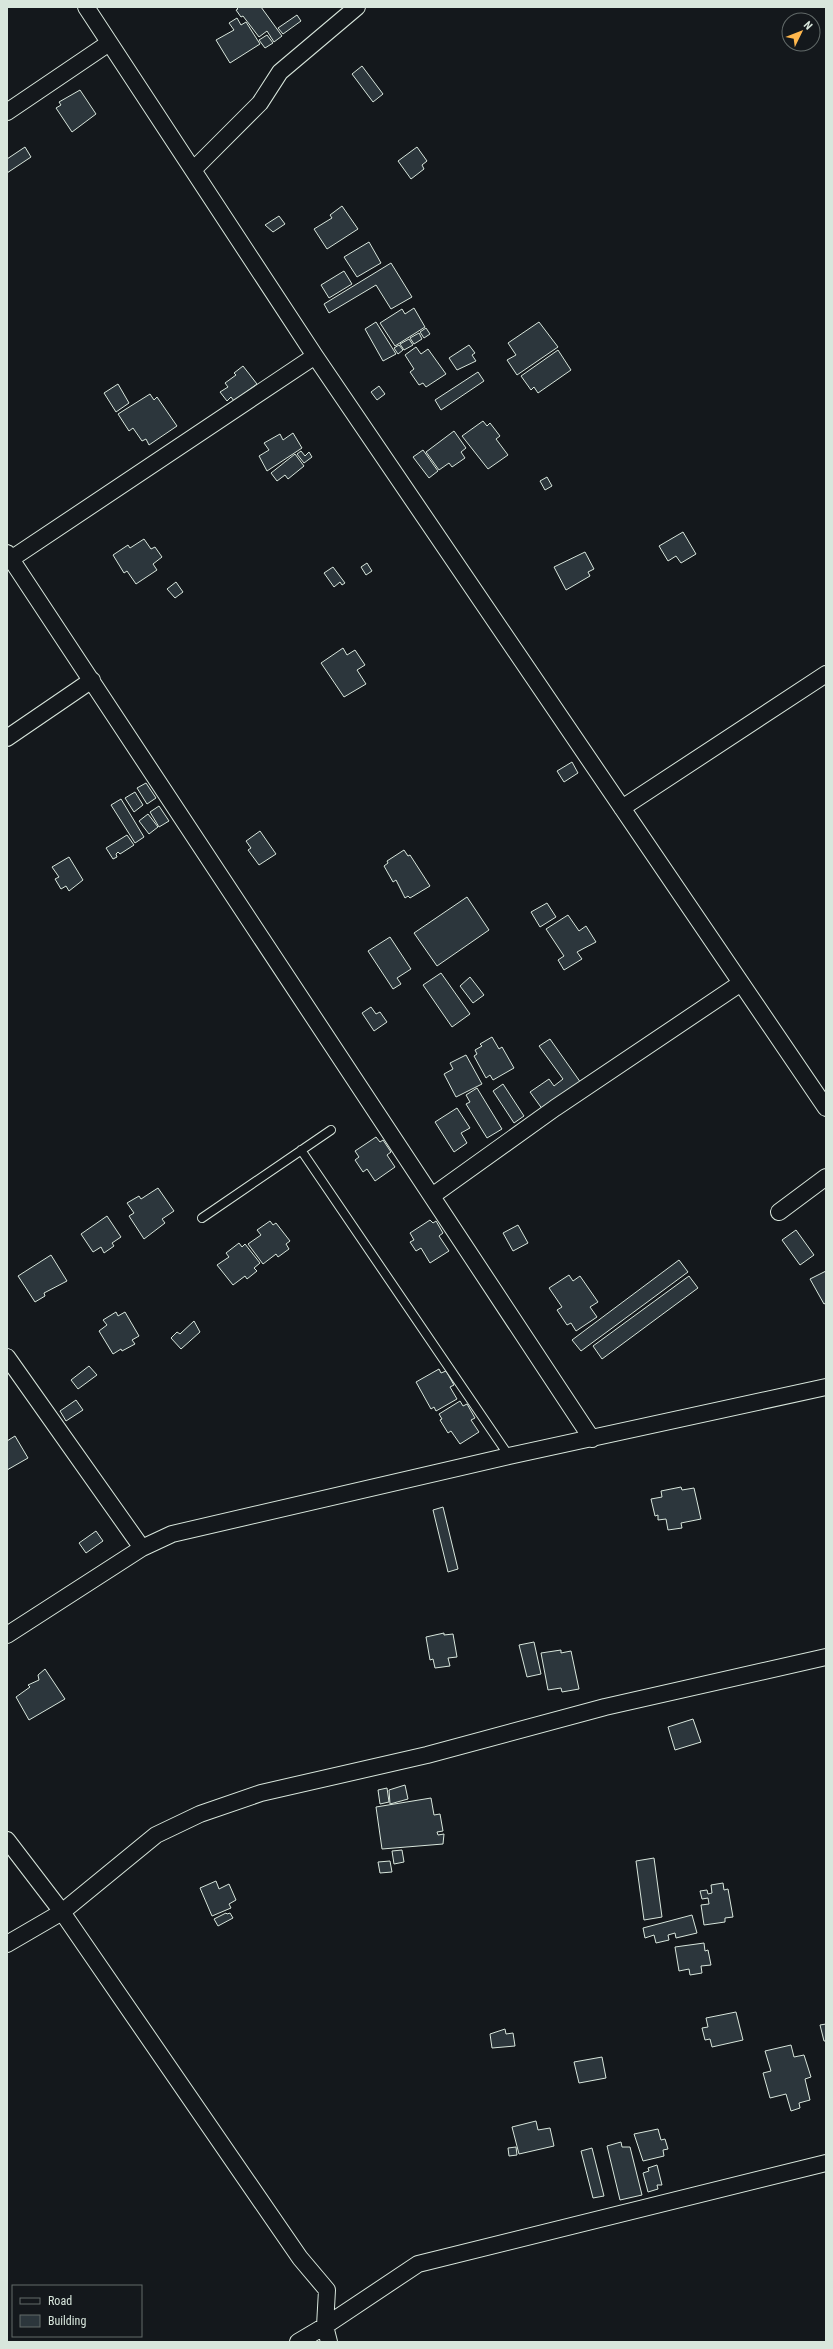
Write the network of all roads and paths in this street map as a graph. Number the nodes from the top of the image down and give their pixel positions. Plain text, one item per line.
1 (86, 7) edge
2 (358, 7) edge
3 (109, 42) junction
4 (7, 112) edge
5 (193, 170) junction
6 (315, 356) junction
7 (9, 556) edge
8 (826, 674) edge
9 (92, 680) junction
10 (7, 738) edge
11 (622, 808) junction
12 (741, 983) junction
13 (826, 1108) edge
14 (331, 1130) dead end
15 (301, 1150) junction
16 (826, 1177) edge
17 (432, 1196) junction
18 (779, 1212) dead end
19 (202, 1218) dead end
20 (7, 1357) edge
21 (826, 1387) edge
22 (592, 1439) junction
23 (509, 1456) junction
24 (142, 1548) junction
25 (7, 1635) edge
26 (826, 1657) edge
27 (7, 1840) edge
28 (62, 1912) junction
29 (7, 1944) edge
30 (826, 2163) edge
31 (325, 2326) junction
32 (298, 2342) edge
33 (329, 2342) edge

1 - 3 street
2 - 5 street
3 - 4 street
3 - 5 street
5 - 6 street
6 - 7 street
6 - 11 street
7 - 9 street
8 - 11 street
9 - 10 street
9 - 17 street
11 - 12 street
12 - 13 street
12 - 17 street
14 - 15 lane
15 - 19 lane
15 - 23 lane
16 - 18 street
17 - 22 street
20 - 24 street
21 - 22 street
22 - 23 street
23 - 24 street
24 - 25 street
26 - 28 street
27 - 28 street
28 - 29 street
28 - 31 street
30 - 31 street
31 - 32 street
31 - 33 street

